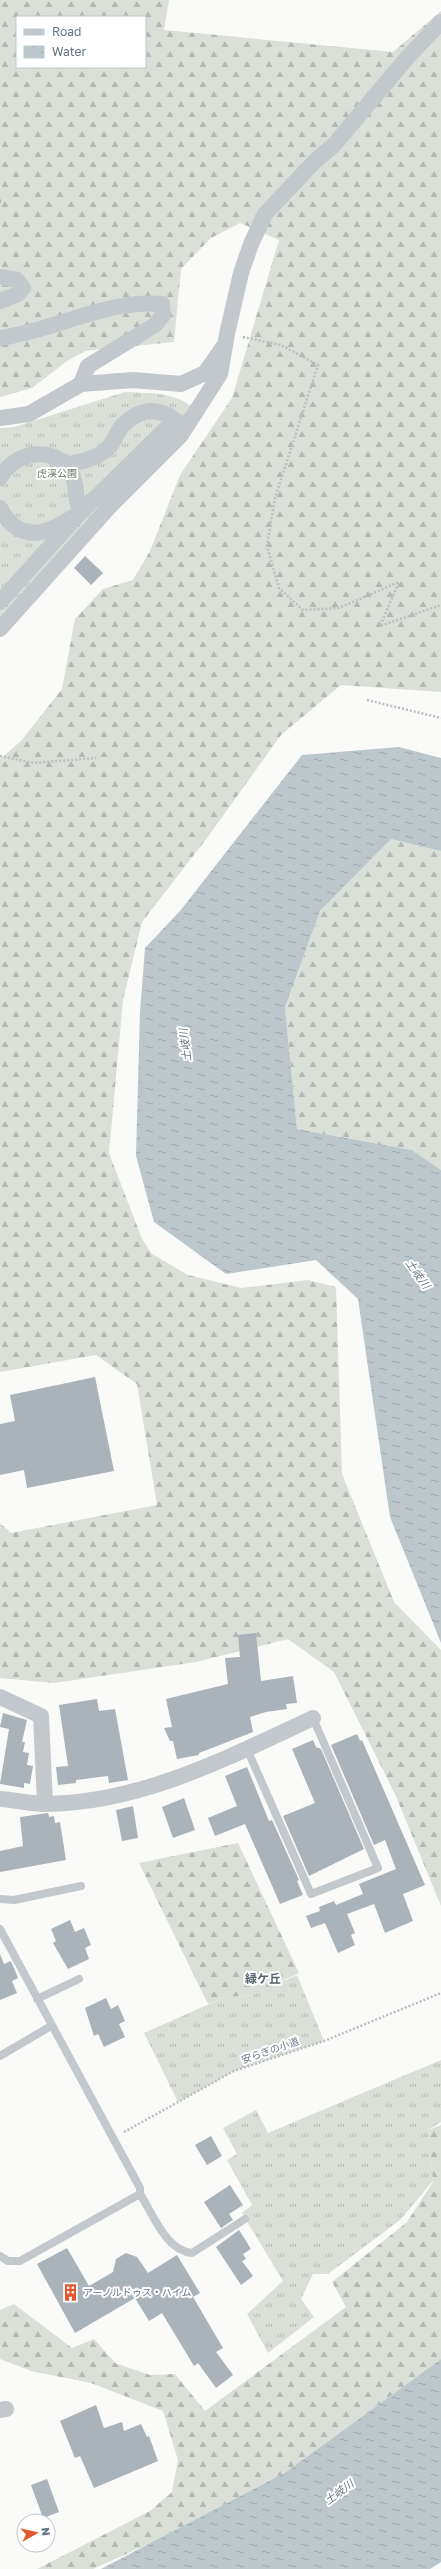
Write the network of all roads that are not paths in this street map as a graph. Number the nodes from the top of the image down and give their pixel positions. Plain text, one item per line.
1 (441, 22) edge
2 (0, 277) edge
3 (0, 301) edge
4 (227, 337) junction
5 (0, 338) edge
6 (81, 384) junction
7 (181, 384) junction
8 (197, 411) junction
9 (0, 418) edge
10 (167, 438) junction
11 (64, 465) junction
12 (0, 478) edge
13 (0, 508) edge
14 (77, 517) junction
15 (86, 534) junction
16 (0, 602) edge
17 (0, 629) edge
18 (0, 1697) edge
19 (314, 1718) joint
20 (247, 1749) junction
21 (0, 1799) edge
22 (45, 1804) junction
23 (81, 1886) dead end
24 (0, 1899) edge
25 (0, 1929) edge
26 (79, 1979) dead end
27 (37, 1999) junction
28 (51, 2026) junction
29 (0, 2056) edge
30 (140, 2194) junction
31 (245, 2219) dead end
32 (0, 2256) edge

1 - 4 street
2 - 3 street
4 - 7 street
4 - 8 street
5 - 6 street
6 - 7 street
6 - 9 street
7 - 8 street
8 - 10 street
10 - 11 street
10 - 14 street
10 - 15 street
11 - 12 street
11 - 14 street
13 - 14 street
14 - 15 street
14 - 16 street
15 - 17 street
18 - 22 street
19 - 20 street
19 - 20 lane
20 - 22 street
21 - 22 street
23 - 24 lane
25 - 27 lane
26 - 27 lane
27 - 28 lane
28 - 29 lane
28 - 30 lane
30 - 31 lane
30 - 32 lane

